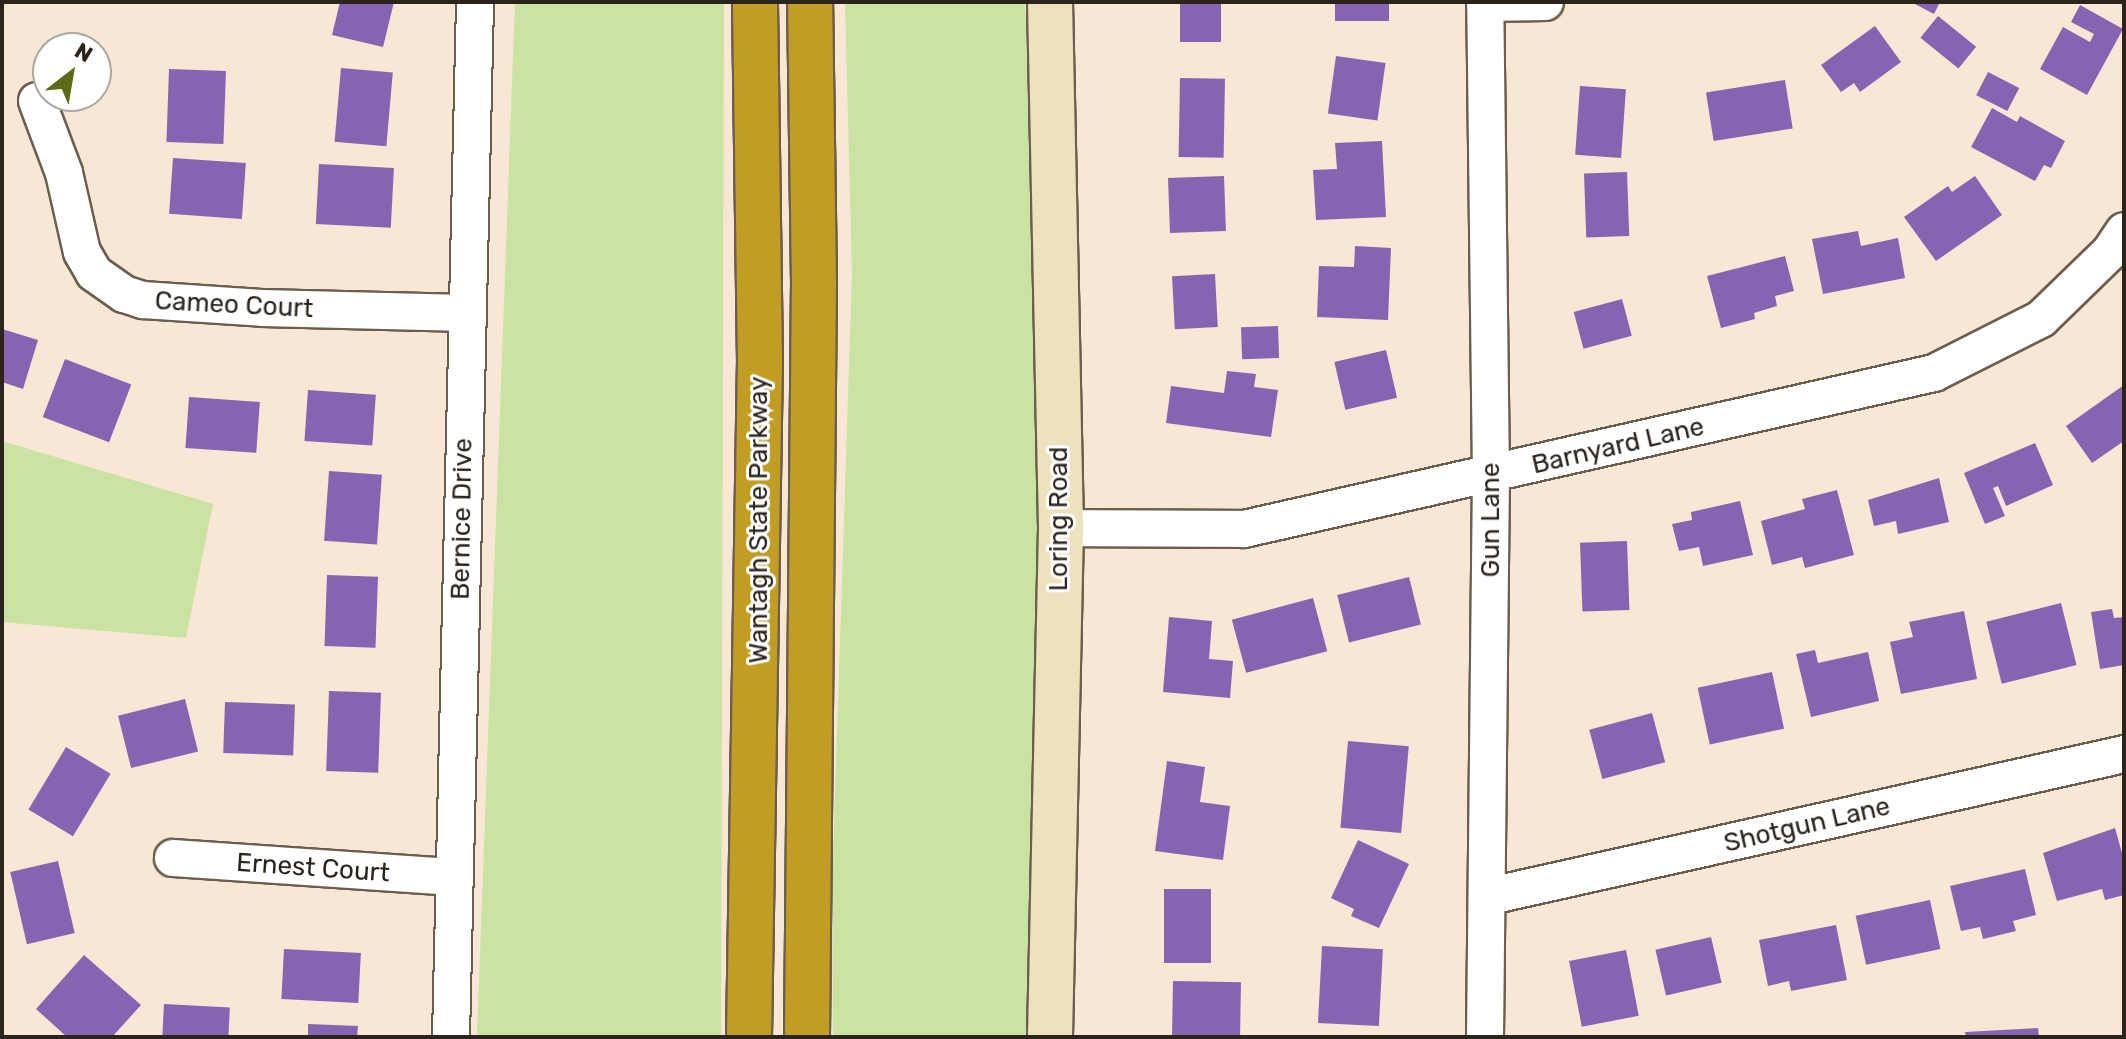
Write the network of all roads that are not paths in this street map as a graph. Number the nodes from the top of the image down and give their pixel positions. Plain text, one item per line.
1 (475, 2) edge
2 (755, 2) edge
3 (810, 2) edge
4 (1050, 2) edge
5 (1545, 2) edge
6 (1485, 3) edge
7 (41, 112) edge
8 (2124, 231) edge
9 (467, 313) junction
10 (1491, 475) junction
11 (1061, 528) junction
12 (2124, 754) edge
13 (173, 858) dead end
14 (454, 877) junction
15 (1490, 896) junction
16 (451, 1037) edge
17 (749, 1037) edge
18 (807, 1037) edge
19 (1050, 1037) edge
20 (1485, 1037) edge

1 - 9 street, Bernice Drive
2 - 17 highway, Wantagh State Parkway
3 - 18 highway, Wantagh State Parkway
4 - 11 street, Loring Road
5 - 6 street
6 - 10 street, Gun Lane
7 - 9 street, Cameo Court
8 - 10 street, Barnyard Lane
9 - 14 street, Bernice Drive
10 - 11 street, Barnyard Lane
10 - 15 street, Gun Lane
11 - 19 street, Loring Road
12 - 15 street, Shotgun Lane
13 - 14 street, Ernest Court
14 - 16 street, Bernice Drive
15 - 20 street, Gun Lane

